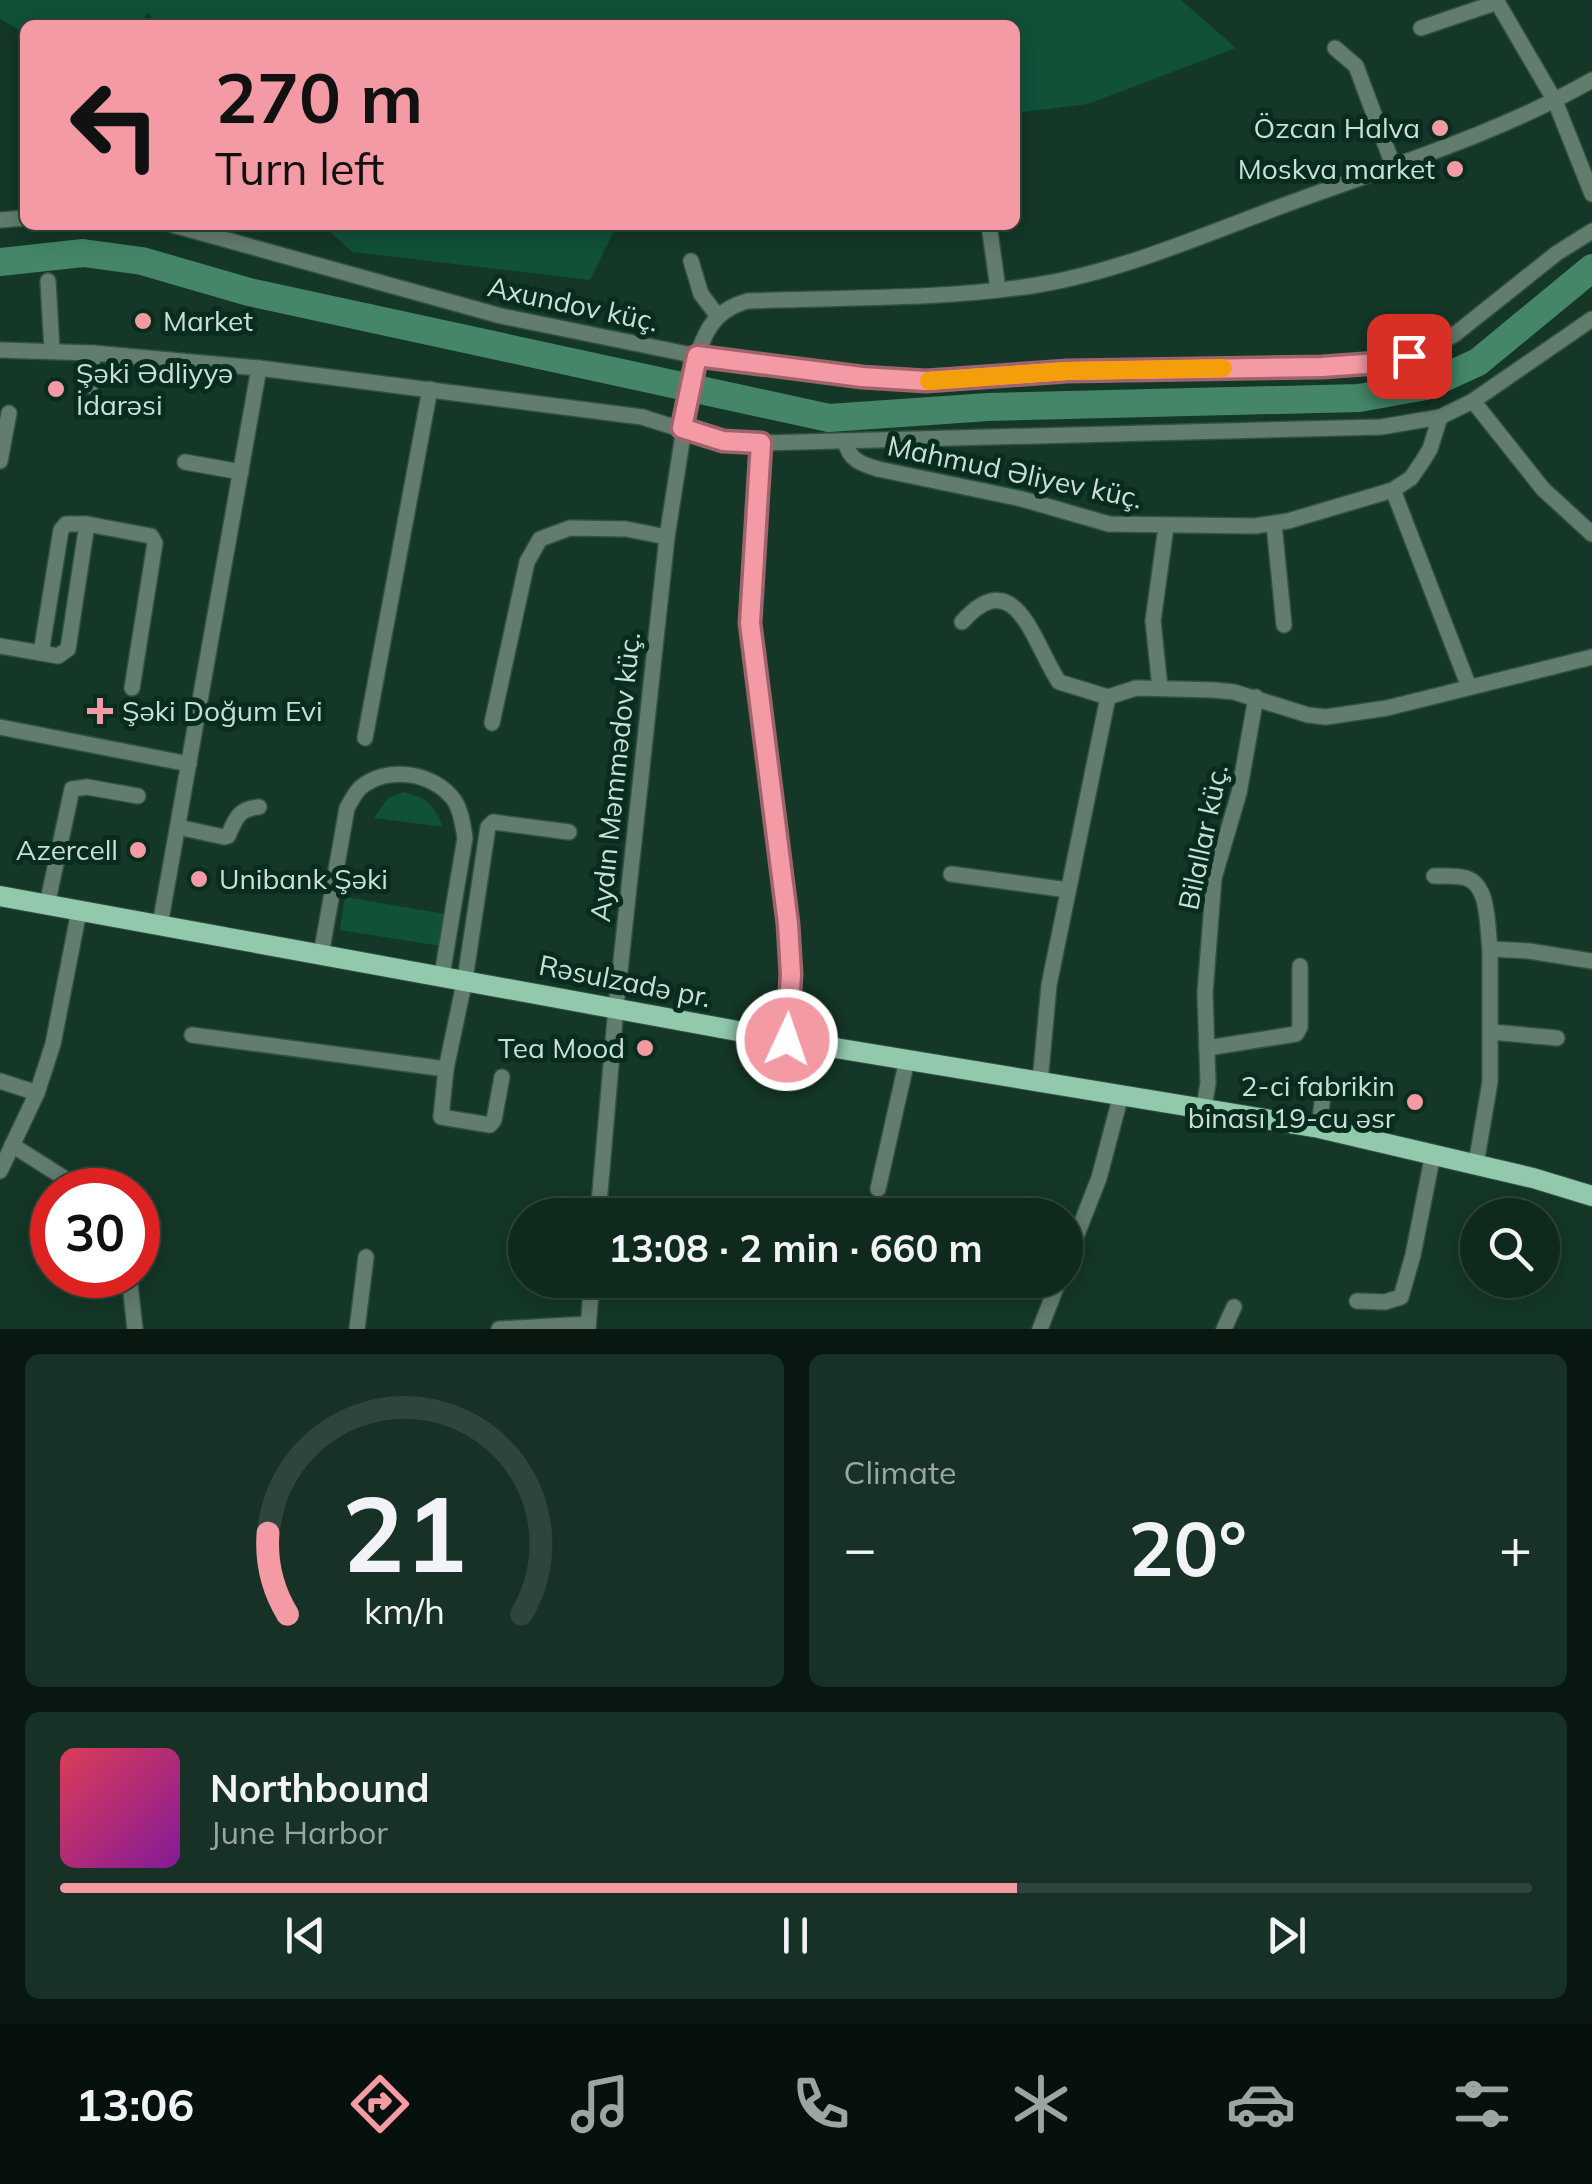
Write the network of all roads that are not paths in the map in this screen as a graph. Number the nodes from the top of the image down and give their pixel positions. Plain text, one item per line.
1 (1497, 1) edge
2 (1421, 28) dead end
3 (1335, 48) dead end
4 (1592, 80) edge
5 (1555, 102) junction
6 (1393, 165) junction
7 (1592, 194) edge
8 (190, 230) edge
9 (990, 230) edge
10 (1592, 232) edge
11 (692, 261) dead end
12 (48, 282) dead end
13 (998, 290) junction
14 (716, 315) junction
15 (1592, 318) edge
16 (0, 350) edge
17 (52, 350) junction
18 (94, 353) junction
19 (695, 364) junction
20 (259, 368) junction
21 (90, 386) dead end
22 (430, 390) junction
23 (1474, 402) junction
24 (9, 413) dead end
25 (1440, 416) junction
26 (682, 428) junction
27 (845, 441) junction
28 (761, 443) junction
29 (0, 461) edge
30 (185, 462) dead end
31 (241, 472) junction
32 (1393, 490) junction
33 (87, 524) junction
34 (1274, 524) junction
35 (1166, 527) junction
36 (1592, 534) edge
37 (666, 537) junction
38 (962, 622) dead end
39 (1284, 624) dead end
40 (0, 646) edge
41 (41, 653) junction
42 (1592, 656) edge
43 (1469, 687) junction
44 (132, 688) dead end
45 (1160, 688) junction
46 (1108, 697) junction
47 (1256, 698) junction
48 (492, 723) dead end
49 (0, 728) edge
50 (365, 738) dead end
51 (189, 764) junction
52 (138, 796) dead end
53 (259, 807) dead end
54 (178, 828) junction
55 (569, 832) dead end
56 (951, 874) dead end
57 (1434, 876) dead end
58 (1068, 890) junction
59 (0, 896) edge
60 (46, 905) junction
61 (79, 911) junction
62 (160, 925) junction
63 (1490, 950) junction
64 (321, 955) junction
65 (1592, 961) edge
66 (1300, 966) dead end
67 (442, 975) junction
68 (465, 979) junction
69 (616, 1006) junction
70 (1492, 1032) junction
71 (192, 1034) dead end
72 (1557, 1038) dead end
73 (787, 1040) junction
74 (1207, 1048) junction
75 (906, 1060) junction
76 (446, 1069) junction
77 (502, 1077) dead end
78 (0, 1081) edge
79 (1040, 1082) junction
80 (1324, 1086) dead end
81 (36, 1093) junction
82 (1121, 1095) junction
83 (1204, 1107) junction
84 (1318, 1128) junction
85 (12, 1146) junction
86 (1432, 1154) junction
87 (1476, 1164) junction
88 (47, 1168) edge
89 (0, 1171) edge
90 (878, 1189) dead end
91 (1592, 1196) edge
92 (599, 1198) edge
93 (1083, 1219) edge
94 (366, 1257) dead end
95 (132, 1298) edge
96 (590, 1298) edge
97 (1052, 1298) edge
98 (1357, 1300) dead end
99 (1234, 1307) dead end
100 (588, 1327) edge
101 (135, 1329) edge
102 (357, 1329) edge
103 (499, 1329) edge
104 (1040, 1329) edge
105 (1224, 1329) edge

1 - 2 street
1 - 5 street
3 - 6 street
4 - 5 street
5 - 6 street
5 - 7 street
6 - 13 street
8 - 19 street, Axundov küç.
9 - 13 street
10 - 19 street, Axundov küç.
11 - 14 street
12 - 17 street
13 - 14 street
14 - 19 street, Aydın Məmmədov küç.
15 - 23 street
16 - 17 street
17 - 18 street
18 - 20 street
18 - 21 street
19 - 26 street, Aydın Məmmədov küç.
20 - 22 street
20 - 31 street
22 - 26 street
22 - 50 street
23 - 25 street
23 - 36 street
24 - 29 street
25 - 27 street
25 - 32 street
26 - 28 street
26 - 37 street, Aydın Məmmədov küç.
27 - 28 street
27 - 35 street, Mahmud Əliyev küç.
28 - 73 street
30 - 31 street
31 - 51 street
32 - 34 street, Mahmud Əliyev küç.
32 - 43 street
33 - 41 street
33 - 41 street
33 - 44 street
34 - 35 street, Mahmud Əliyev küç.
34 - 39 street
35 - 45 street
37 - 48 street
37 - 69 street, Aydın Məmmədov küç.
38 - 46 street
40 - 41 street
42 - 43 street
43 - 47 street
45 - 46 street
45 - 47 street
46 - 58 street
47 - 74 street, Bilallar küç.
49 - 51 street
51 - 54 street
52 - 60 street
53 - 54 street
54 - 62 street
55 - 68 street
56 - 58 street
57 - 63 street
58 - 79 street
59 - 60 main road, Rəsulzadə pr.
60 - 61 main road, Rəsulzadə pr.
61 - 62 main road, Rəsulzadə pr.
61 - 81 street
62 - 64 main road, Rəsulzadə pr.
63 - 65 street
63 - 70 street
64 - 67 main road, Rəsulzadə pr.
64 - 67 street
66 - 74 street
67 - 68 main road, Rəsulzadə pr.
68 - 69 main road, Rəsulzadə pr.
68 - 76 street
69 - 73 main road, Rəsulzadə pr.
69 - 92 street, Aydın Məmmədov küç.
70 - 72 street
70 - 87 street
71 - 76 street
73 - 75 main road, Rəsulzadə pr.
74 - 83 street, Bilallar küç.
75 - 79 main road, Rəsulzadə pr.
75 - 90 street
76 - 77 street
78 - 81 street
79 - 82 main road, Rəsulzadə pr.
80 - 84 street
81 - 85 street
82 - 83 main road, Rəsulzadə pr.
82 - 93 street
83 - 84 main road, Rəsulzadə pr.
84 - 86 main road, Rəsulzadə pr.
85 - 88 street
85 - 89 street
86 - 87 main road, Rəsulzadə pr.
86 - 98 street
87 - 91 main road, Rəsulzadə pr.
94 - 102 street
95 - 101 street
96 - 100 street
97 - 104 street
99 - 105 street
100 - 103 street

